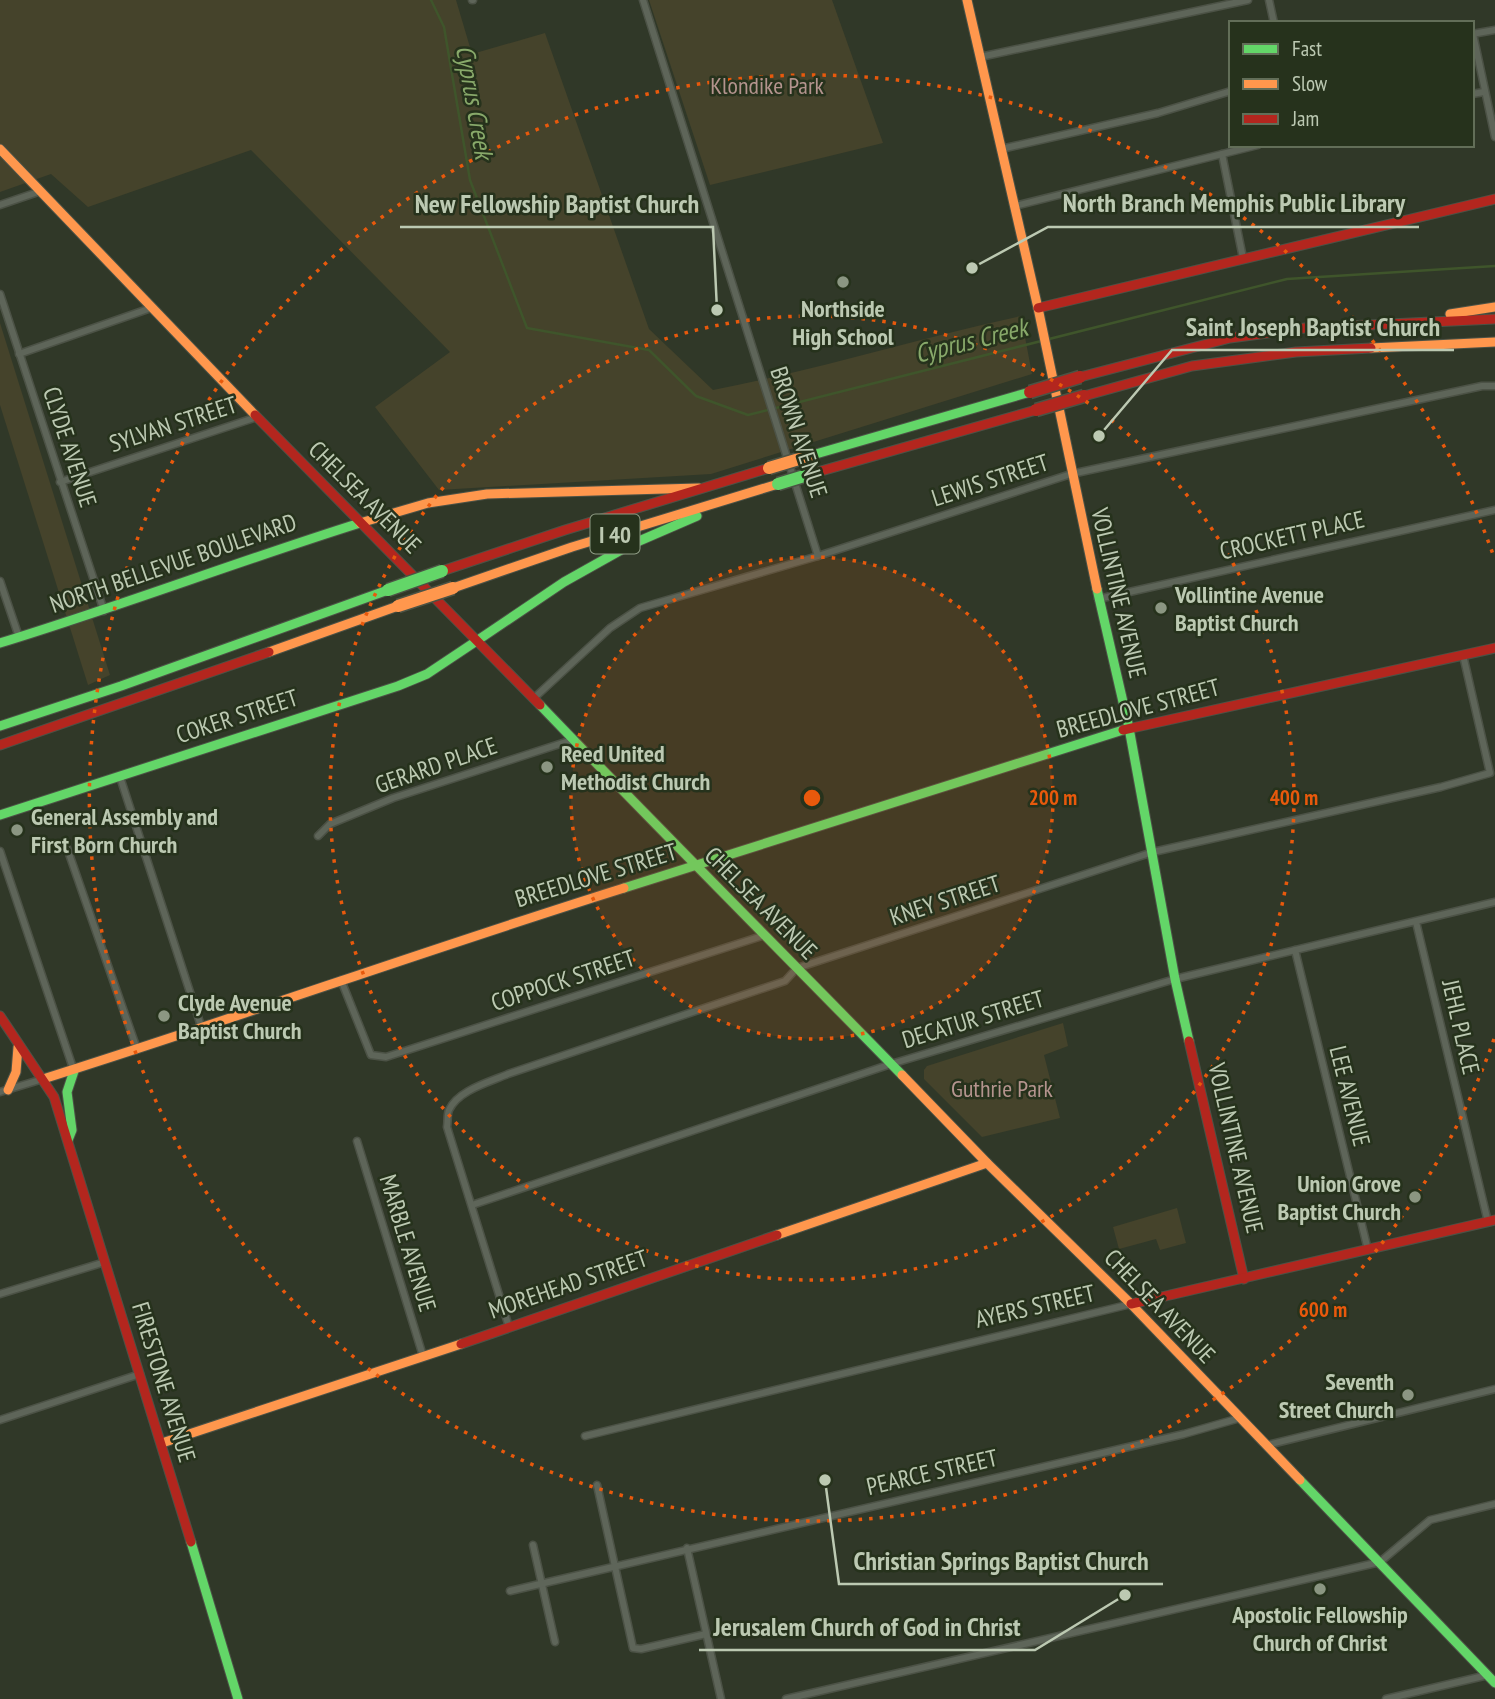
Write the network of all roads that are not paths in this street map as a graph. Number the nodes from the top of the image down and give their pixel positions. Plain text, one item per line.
1 (643, 0) edge
2 (967, 0) edge
3 (1248, 0) edge
4 (1269, 0) edge
5 (1274, 21) edge
6 (1495, 30) edge
7 (1474, 34) edge
8 (1474, 44) edge
9 (980, 57) junction
10 (1229, 92) edge
11 (1484, 92) junction
12 (1474, 94) edge
13 (1495, 137) edge
14 (1250, 147) edge
15 (0, 149) edge
16 (1001, 149) junction
17 (1222, 154) junction
18 (41, 191) junction
19 (1495, 199) edge
20 (0, 205) edge
21 (1014, 206) junction
22 (1243, 258) junction
23 (0, 294) edge
24 (1495, 307) edge
25 (1038, 308) junction
26 (151, 309) junction
27 (1495, 318) edge
28 (1398, 322) junction
29 (1495, 342) edge
30 (19, 354) junction
31 (1495, 386) edge
32 (257, 417) junction
33 (1071, 474) junction
34 (60, 482) junction
35 (699, 488) junction
36 (754, 491) junction
37 (1495, 510) edge
38 (360, 523) junction
39 (818, 556) junction
40 (0, 581) edge
41 (1098, 599) junction
42 (104, 611) junction
43 (19, 637) junction
44 (478, 640) junction
45 (0, 643) edge
46 (1495, 648) edge
47 (1463, 655) junction
48 (533, 699) junction
49 (0, 726) edge
50 (1129, 728) junction
51 (572, 740) junction
52 (0, 745) edge
53 (120, 777) junction
54 (0, 815) edge
55 (317, 836) dead end
56 (67, 848) dead end
57 (0, 851) edge
58 (1153, 852) junction
59 (694, 866) junction
60 (1495, 902) edge
61 (1416, 922) junction
62 (765, 935) junction
63 (1295, 950) junction
64 (797, 968) junction
65 (1175, 979) junction
66 (341, 980) junction
67 (0, 1016) edge
68 (202, 1030) junction
69 (18, 1048) junction
70 (137, 1049) junction
71 (891, 1064) junction
72 (74, 1071) junction
73 (43, 1079) junction
74 (4, 1091) edge
75 (68, 1140) junction
76 (357, 1141) dead end
77 (987, 1163) junction
78 (472, 1205) junction
79 (1491, 1221) edge
80 (1368, 1250) junction
81 (105, 1262) junction
82 (1244, 1279) junction
83 (0, 1294) edge
84 (1131, 1304) junction
85 (509, 1327) junction
86 (423, 1356) junction
87 (140, 1374) junction
88 (1495, 1389) edge
89 (1240, 1418) junction
90 (0, 1420) edge
91 (585, 1436) dead end
92 (162, 1443) junction
93 (1267, 1445) junction
94 (597, 1485) dead end
95 (1495, 1504) edge
96 (533, 1545) dead end
97 (687, 1548) junction
98 (1380, 1562) junction
99 (615, 1566) junction
100 (541, 1583) junction
101 (510, 1591) dead end
102 (706, 1634) junction
103 (555, 1643) dead end
104 (1491, 1679) edge
105 (238, 1699) edge
106 (720, 1699) edge
107 (786, 1699) edge
108 (1386, 1699) edge

1 - 39 street, BROWN AVENUE
2 - 9 main road, VOLLINTINE AVENUE
3 - 9 street
4 - 5 street
6 - 7 street
8 - 11 street
9 - 16 main road, VOLLINTINE AVENUE
10 - 16 street
11 - 12 street
11 - 13 street
14 - 17 street
15 - 18 main road, CHELSEA AVENUE
16 - 21 main road, VOLLINTINE AVENUE
17 - 21 street
17 - 22 street
18 - 20 street
18 - 26 main road, CHELSEA AVENUE
19 - 22 main road
21 - 25 main road, VOLLINTINE AVENUE
22 - 25 main road
23 - 30 street, CLYDE AVENUE
24 - 28 main road
25 - 33 main road, VOLLINTINE AVENUE
26 - 30 street
26 - 32 main road, CHELSEA AVENUE
27 - 28 main road, I 40
28 - 35 main road, I 40, bridge
29 - 36 main road, I 40, bridge
30 - 34 street, CLYDE AVENUE
31 - 33 street, LEWIS STREET
32 - 34 street, SYLVAN STREET
32 - 38 main road, CHELSEA AVENUE
33 - 39 street, LEWIS STREET
33 - 41 main road, VOLLINTINE AVENUE
34 - 42 street, CLYDE AVENUE
35 - 38 main road, NORTH BELLEVUE BOULEVARD
35 - 49 main road, I 40, bridge
36 - 44 main road, COKER STREET
36 - 52 main road, I 40, bridge
37 - 41 street, CROCKETT PLACE
38 - 42 main road, NORTH BELLEVUE BOULEVARD
38 - 44 main road, CHELSEA AVENUE
39 - 48 street, LEWIS STREET
40 - 43 street
41 - 50 main road, VOLLINTINE AVENUE
42 - 43 main road, NORTH BELLEVUE BOULEVARD
43 - 45 main road, NORTH BELLEVUE BOULEVARD
44 - 48 main road, CHELSEA AVENUE
44 - 53 main road, COKER STREET
46 - 47 main road, BREEDLOVE STREET
47 - 50 main road, BREEDLOVE STREET
47 - 58 street, KNEY STREET
48 - 51 main road, CHELSEA AVENUE
50 - 58 main road, VOLLINTINE AVENUE
50 - 59 main road, BREEDLOVE STREET
51 - 55 street, GERARD PLACE
51 - 59 main road, CHELSEA AVENUE
53 - 54 main road, COKER STREET
53 - 68 street
56 - 70 street
57 - 72 street
58 - 64 street, KNEY STREET
58 - 65 main road, VOLLINTINE AVENUE
59 - 62 main road, CHELSEA AVENUE
59 - 66 main road, BREEDLOVE STREET
60 - 61 street, DECATUR STREET
61 - 63 street, DECATUR STREET
61 - 79 street, JEHL PLACE
62 - 64 main road, CHELSEA AVENUE
62 - 66 street, COPPOCK STREET
63 - 65 street, DECATUR STREET
63 - 80 street, LEE AVENUE
64 - 71 main road, CHELSEA AVENUE
64 - 78 street, KNEY STREET
65 - 71 street, DECATUR STREET
65 - 82 main road, VOLLINTINE AVENUE
66 - 68 main road, BREEDLOVE STREET
67 - 69 main road, FIRESTONE AVENUE
68 - 70 main road, BREEDLOVE STREET
69 - 73 main road, FIRESTONE AVENUE
69 - 74 main road
70 - 72 main road, BREEDLOVE STREET
71 - 77 main road, CHELSEA AVENUE
71 - 78 street, DECATUR STREET
72 - 73 main road, BREEDLOVE STREET
72 - 75 main road
73 - 74 street, BREEDLOVE STREET
73 - 75 main road, FIRESTONE AVENUE
75 - 81 main road, FIRESTONE AVENUE
76 - 86 street, MARBLE AVENUE
77 - 84 main road, CHELSEA AVENUE
77 - 85 main road, MOREHEAD STREET
78 - 85 street
79 - 80 main road, AYERS STREET
80 - 82 main road, AYERS STREET
81 - 83 street
81 - 87 main road, FIRESTONE AVENUE
82 - 84 main road, AYERS STREET
84 - 89 main road, CHELSEA AVENUE
84 - 91 street, AYERS STREET
85 - 86 main road, MOREHEAD STREET
86 - 92 main road, MOREHEAD STREET
87 - 90 street
87 - 92 main road, FIRESTONE AVENUE
88 - 93 street
89 - 93 main road, CHELSEA AVENUE
89 - 97 street, PEARCE STREET
92 - 105 main road, FIRESTONE AVENUE
93 - 98 main road, CHELSEA AVENUE
94 - 99 street
95 - 98 street
96 - 100 street
97 - 99 street, PEARCE STREET
97 - 102 street
98 - 104 main road, CHELSEA AVENUE
98 - 107 street
99 - 100 street, PEARCE STREET
99 - 102 street
100 - 101 street, PEARCE STREET
100 - 103 street
102 - 106 street
104 - 108 street

